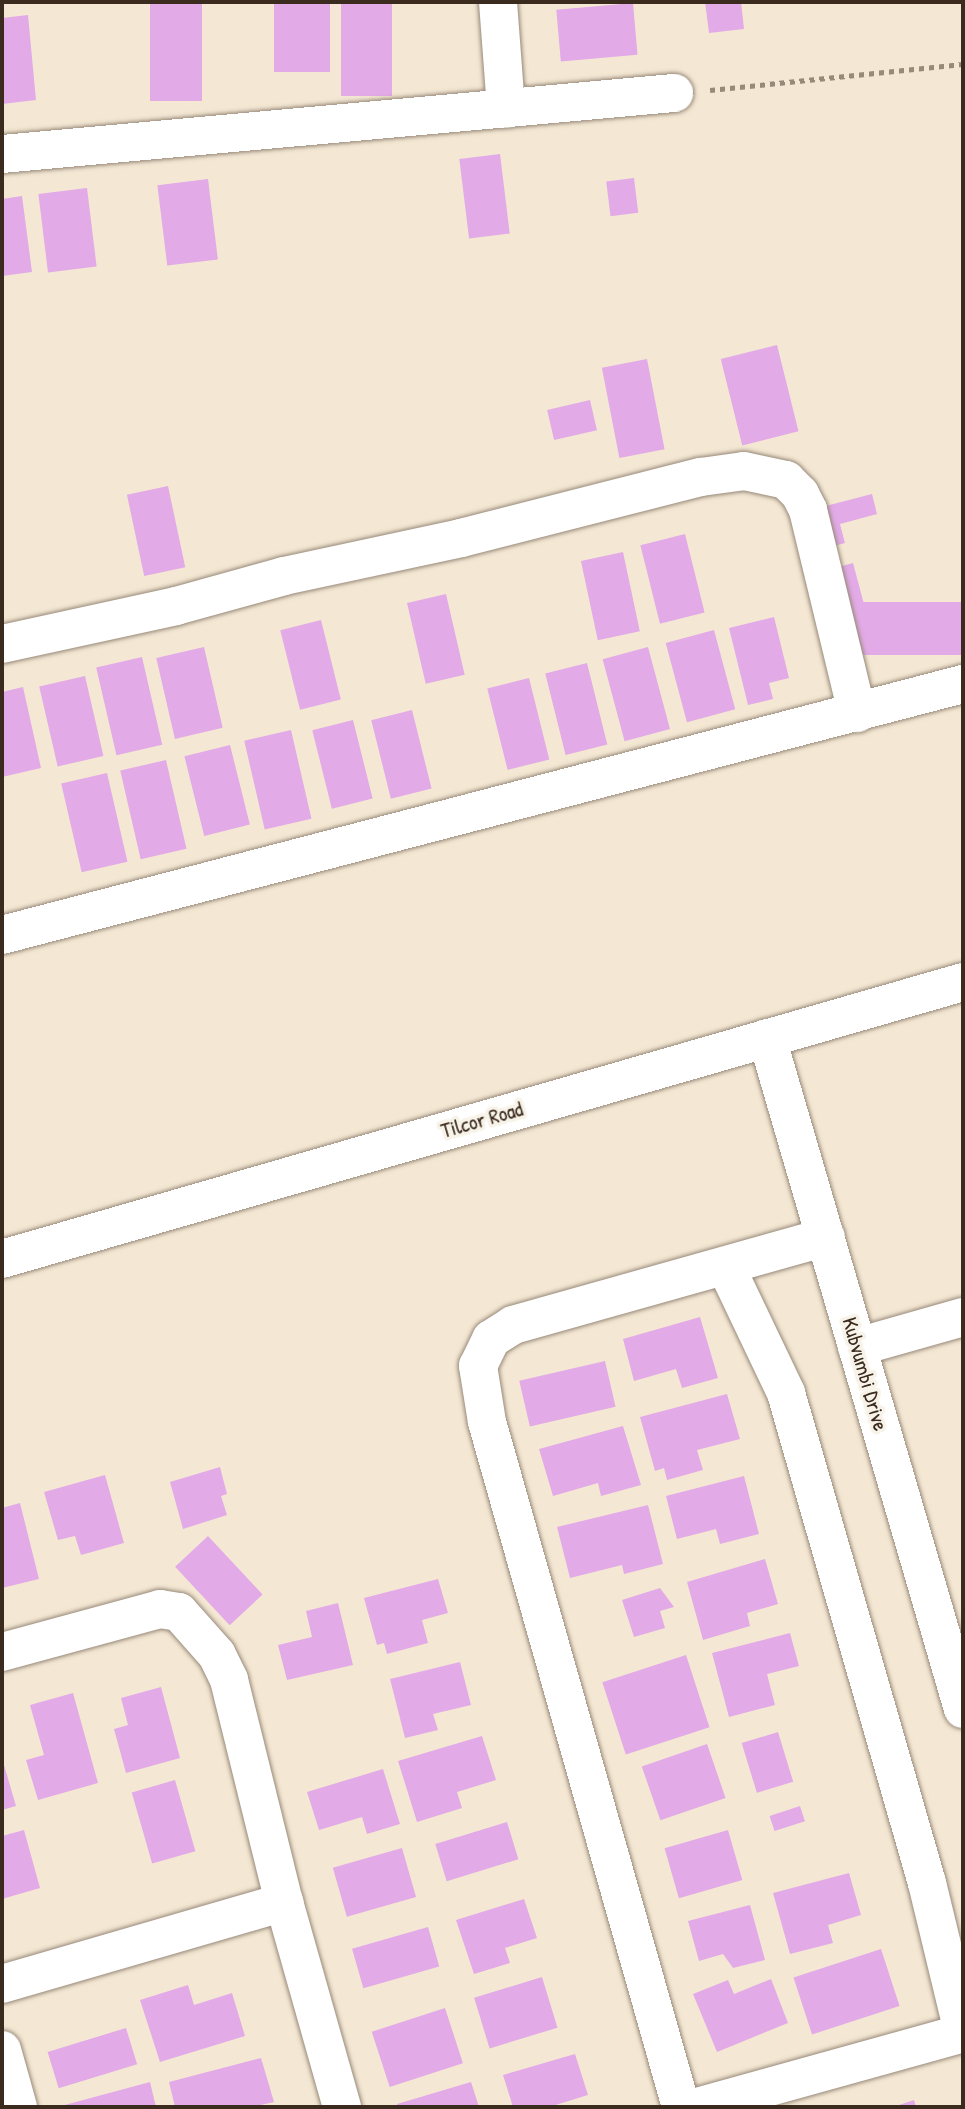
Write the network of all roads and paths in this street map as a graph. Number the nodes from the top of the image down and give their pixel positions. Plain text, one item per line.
1 (498, 2) edge
2 (963, 64) edge
3 (674, 93) joint
4 (506, 108) junction
5 (2, 154) edge
6 (2, 644) edge
7 (963, 684) edge
8 (857, 713) junction
9 (2, 935) edge
10 (963, 982) edge
11 (767, 1038) junction
12 (826, 1237) junction
13 (2, 1259) edge
14 (726, 1267) junction
15 (963, 1317) edge
16 (857, 1347) junction
17 (2, 1652) edge
18 (963, 1709) edge
19 (284, 1902) junction
20 (2, 1984) edge
21 (963, 2033) edge
22 (2, 2050) edge
23 (18, 2107) edge
24 (342, 2107) edge
25 (681, 2107) edge
26 (697, 2107) edge

1 - 4 street
2 - 3 path
3 - 4 street
4 - 5 street
6 - 8 street
7 - 8 street
8 - 9 street
10 - 11 street, Tilcor Road
11 - 12 street, Kubvumbi Drive
11 - 13 street, Tilcor Road
12 - 14 street
12 - 16 street, Kubvumbi Drive
14 - 21 street
14 - 25 street
15 - 16 street
16 - 18 street, Kubvumbi Drive
17 - 19 street
19 - 20 street
19 - 24 street
21 - 26 street
22 - 23 street

